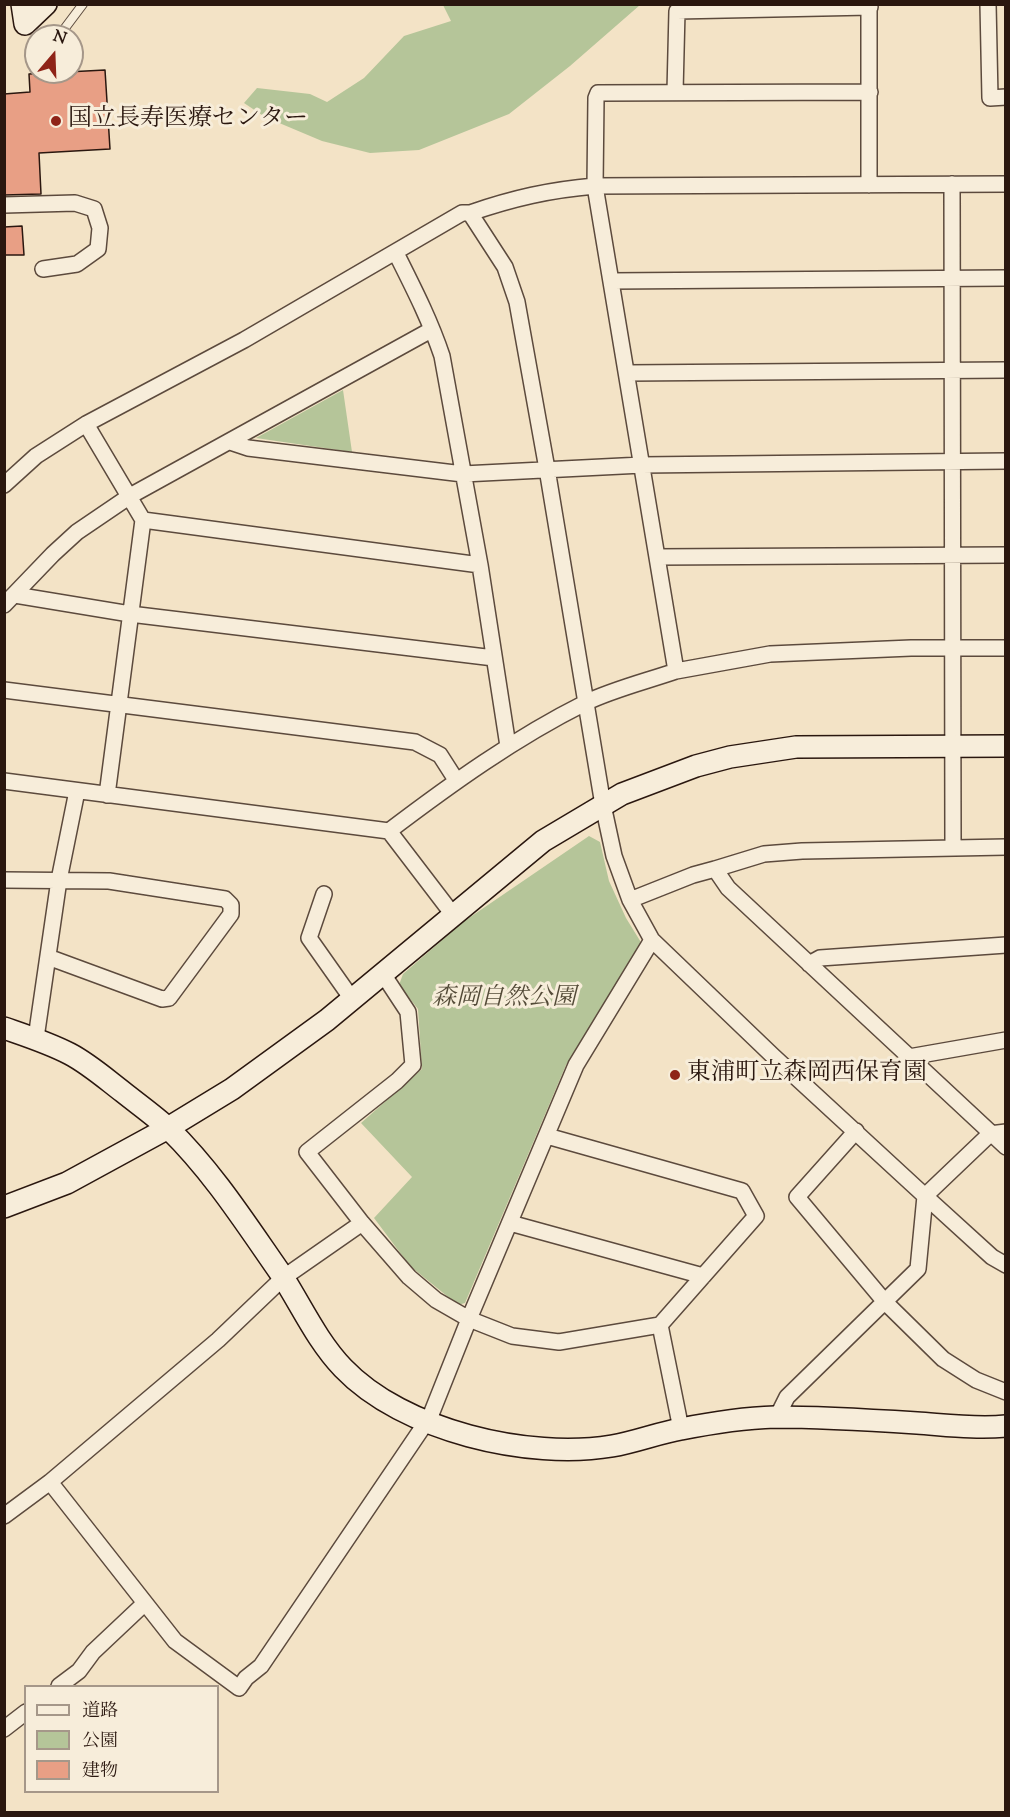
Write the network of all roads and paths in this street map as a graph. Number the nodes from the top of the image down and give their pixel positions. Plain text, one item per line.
1 (22, 4) edge
2 (46, 4) edge
3 (83, 4) edge
4 (988, 4) edge
5 (869, 6) edge
6 (68, 24) edge
7 (675, 92) junction
8 (870, 92) junction
9 (1005, 97) edge
10 (952, 184) junction
11 (1005, 184) edge
12 (869, 185) junction
13 (595, 186) junction
14 (4, 206) edge
15 (470, 213) junction
16 (396, 253) junction
17 (43, 269) dead end
18 (1005, 278) edge
19 (952, 279) junction
20 (612, 281) junction
21 (431, 330) junction
22 (951, 369) junction
23 (1005, 370) edge
24 (628, 373) junction
25 (86, 424) junction
26 (230, 442) junction
27 (951, 461) junction
28 (1005, 461) edge
29 (642, 465) junction
30 (547, 469) junction
31 (463, 474) junction
32 (4, 485) edge
33 (130, 496) junction
34 (143, 520) junction
35 (952, 554) junction
36 (1005, 555) edge
37 (657, 557) junction
38 (480, 565) junction
39 (10, 600) edge
40 (130, 614) junction
41 (1005, 648) edge
42 (952, 649) junction
43 (494, 658) junction
44 (676, 671) junction
45 (4, 690) edge
46 (587, 702) junction
47 (119, 705) junction
48 (508, 746) junction
49 (1005, 746) edge
50 (952, 747) junction
51 (456, 780) junction
52 (4, 781) edge
53 (77, 790) junction
54 (107, 795) junction
55 (603, 805) junction
56 (389, 831) junction
57 (1005, 847) edge
58 (953, 848) junction
59 (716, 869) junction
60 (4, 880) edge
61 (59, 880) junction
62 (324, 894) dead end
63 (630, 900) junction
64 (454, 916) junction
65 (652, 940) junction
66 (1005, 945) edge
67 (48, 957) junction
68 (809, 964) junction
69 (383, 974) junction
70 (352, 999) junction
71 (4, 1028) edge
72 (36, 1038) junction
73 (1005, 1040) edge
74 (909, 1057) junction
75 (168, 1128) junction
76 (856, 1131) junction
77 (1005, 1132) edge
78 (990, 1134) junction
79 (547, 1136) junction
80 (1005, 1148) edge
81 (925, 1196) junction
82 (4, 1207) edge
83 (362, 1223) junction
84 (510, 1223) junction
85 (1005, 1265) edge
86 (703, 1276) junction
87 (283, 1278) junction
88 (885, 1302) junction
89 (469, 1319) junction
90 (660, 1325) junction
91 (1005, 1392) edge
92 (777, 1417) junction
93 (428, 1421) junction
94 (1005, 1426) edge
95 (681, 1429) junction
96 (50, 1482) junction
97 (4, 1516) edge
98 (146, 1603) junction
99 (60, 1685) edge
100 (24, 1714) edge
101 (4, 1729) edge

1 - 2 street
3 - 6 lane
4 - 9 street
5 - 7 street
5 - 8 street
7 - 8 street
7 - 13 street
8 - 12 street
10 - 11 street
10 - 12 street
10 - 19 street
12 - 13 street
13 - 15 street
13 - 20 street
14 - 17 street
15 - 16 street
15 - 30 street
16 - 21 street
16 - 25 street
18 - 19 street
19 - 20 street
19 - 22 street
20 - 24 street
21 - 26 street
21 - 31 street
22 - 23 street
22 - 24 street
22 - 27 street
24 - 29 street
25 - 32 street
25 - 33 street
26 - 31 street
26 - 33 street
27 - 28 street
27 - 29 street
27 - 35 street
29 - 30 street
29 - 37 street
30 - 31 street
30 - 46 street
31 - 38 street
33 - 34 street
33 - 39 street
34 - 38 street
34 - 40 street
35 - 36 street
35 - 37 street
35 - 42 street
37 - 44 street
38 - 43 street
39 - 40 street
40 - 43 street
40 - 47 street
41 - 42 street
42 - 44 street
42 - 50 street
43 - 48 street
44 - 46 street
45 - 47 street
46 - 48 street
46 - 55 street
47 - 51 street
47 - 54 street
48 - 51 street
49 - 50 street
50 - 55 street
50 - 58 street
51 - 56 street
52 - 53 street
53 - 54 street
53 - 61 street
54 - 56 street
55 - 63 street
55 - 64 street
56 - 64 street
57 - 58 street
58 - 59 street
59 - 63 street
59 - 68 street
60 - 61 street
61 - 67 street
61 - 67 street
62 - 70 street
63 - 65 street
64 - 69 street
65 - 76 street
65 - 79 street
66 - 68 street
67 - 72 street
68 - 74 street
69 - 70 street
69 - 83 street
70 - 75 street
71 - 72 street
72 - 75 street
73 - 74 street
74 - 78 street
75 - 82 street
75 - 87 street
76 - 81 street
76 - 88 street
77 - 78 street
78 - 80 street
78 - 81 street
79 - 84 street
79 - 86 street
81 - 85 street
81 - 88 street
83 - 87 street
83 - 89 street
84 - 86 street
84 - 89 street
86 - 90 street
87 - 93 street
87 - 96 street
88 - 91 street
88 - 92 street
89 - 90 street
89 - 93 street
90 - 95 street
92 - 94 street
92 - 95 street
93 - 95 street
93 - 98 street
96 - 97 street
96 - 98 street
98 - 99 street
100 - 101 street

